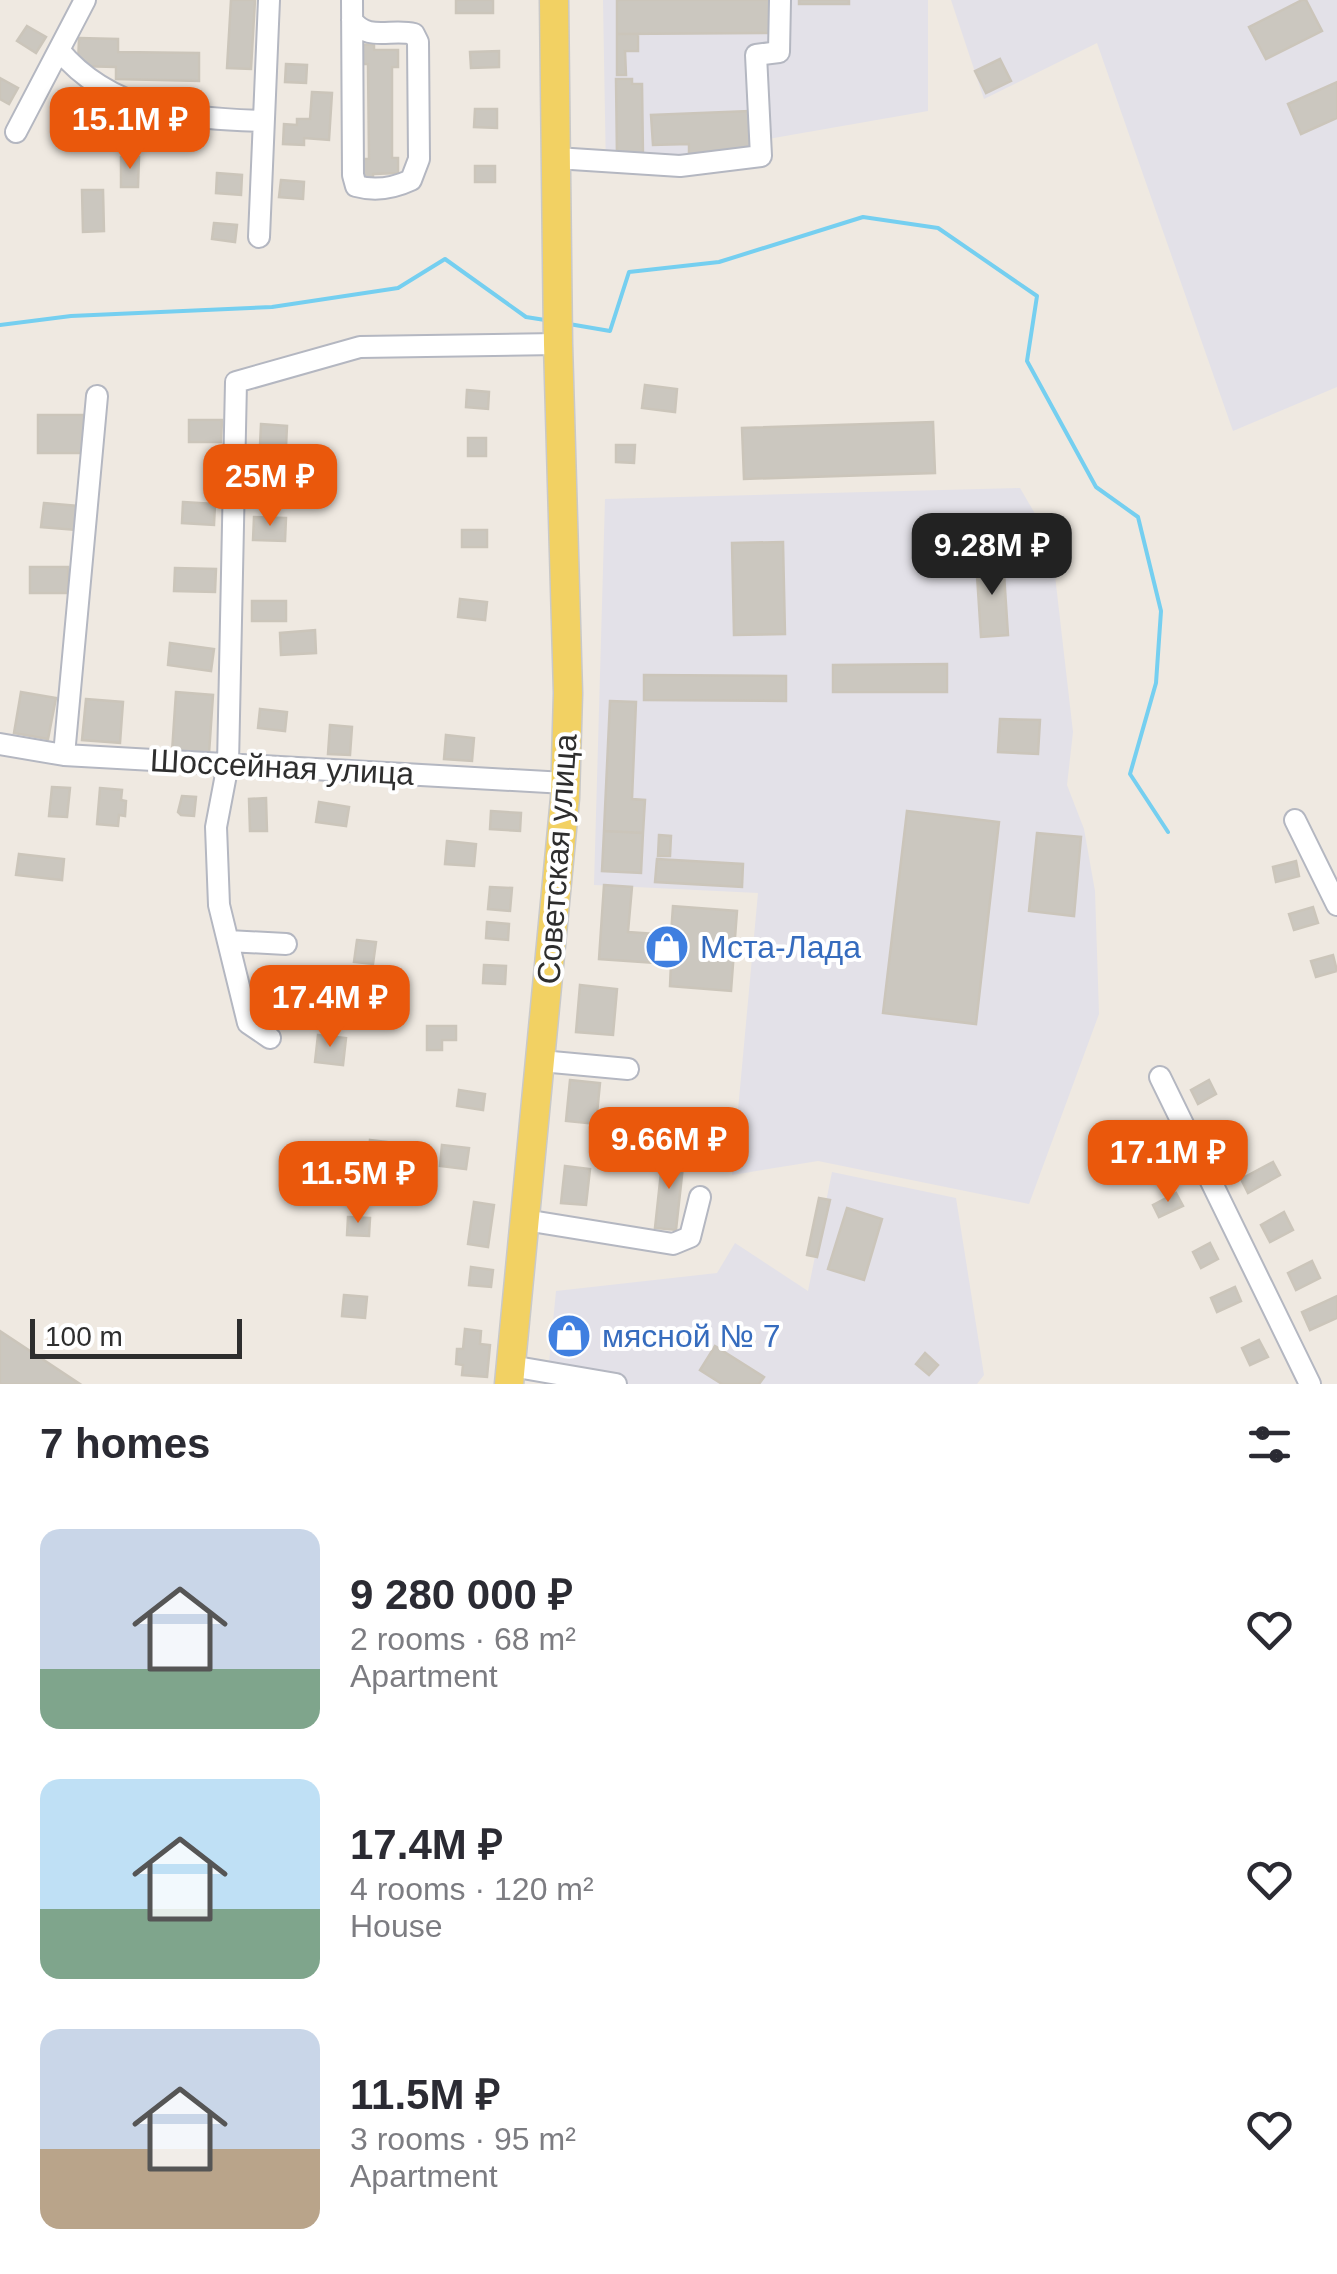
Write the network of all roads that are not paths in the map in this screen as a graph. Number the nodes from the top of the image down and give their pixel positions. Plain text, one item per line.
1 (85, 0) edge
2 (268, 0) edge
3 (554, 0) edge
4 (780, 0) edge
5 (352, 10) edge
6 (59, 50) junction
7 (264, 121) junction
8 (16, 132) dead end
9 (556, 158) junction
10 (258, 237) dead end
11 (558, 330) junction
12 (98, 396) dead end
13 (0, 744) edge
14 (64, 755) junction
15 (228, 764) junction
16 (565, 783) junction
17 (1296, 820) dead end
18 (1337, 905) edge
19 (228, 941) junction
20 (286, 944) dead end
21 (270, 1038) dead end
22 (541, 1060) junction
23 (628, 1069) dead end
24 (1160, 1077) dead end
25 (700, 1197) dead end
26 (525, 1220) junction
27 (510, 1375) edge
28 (616, 1384) edge
29 (1310, 1384) edge

1 - 6 street
2 - 7 street
3 - 9 main road, Советская улица
4 - 9 street
5 - 5 street
6 - 7 street
6 - 8 street
7 - 10 street
9 - 11 main road, Советская улица
11 - 15 street
11 - 16 main road, Советская улица
12 - 14 street
13 - 14 street, Шоссейная улица
14 - 15 street, Шоссейная улица
15 - 16 street, Шоссейная улица
15 - 19 street
16 - 22 main road, Советская улица
17 - 18 street
19 - 20 street
19 - 21 street
22 - 23 street
22 - 26 main road, Советская улица
24 - 29 street
25 - 26 street
26 - 27 main road, Советская улица
27 - 28 street

